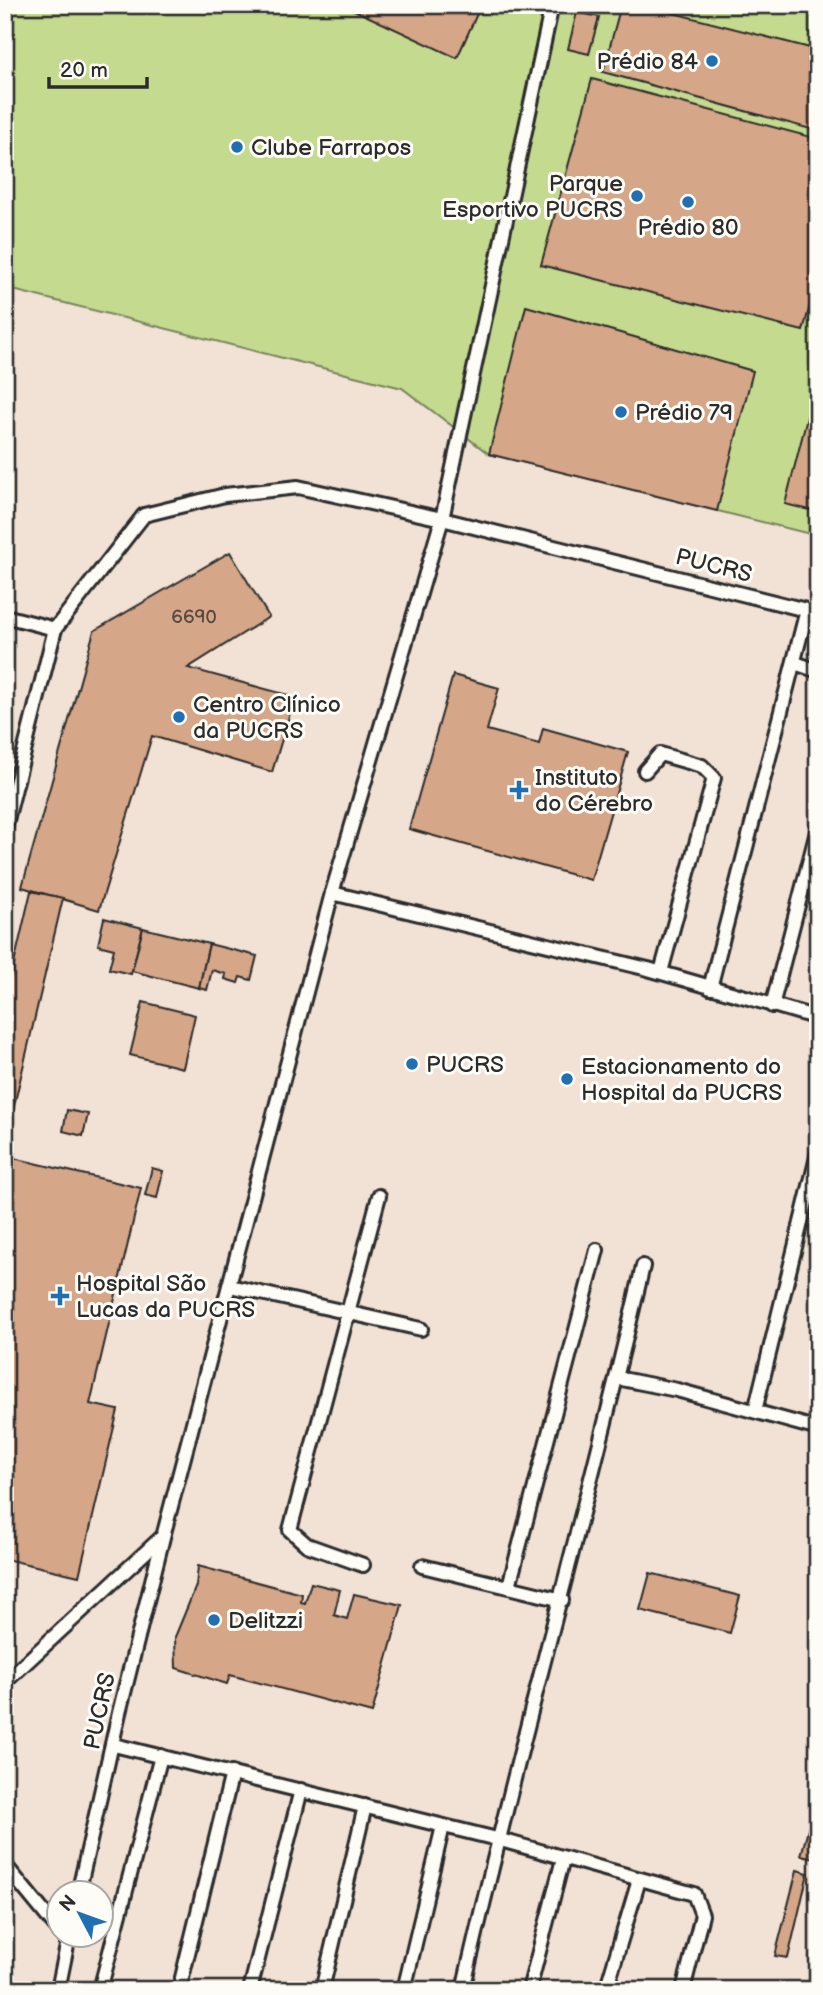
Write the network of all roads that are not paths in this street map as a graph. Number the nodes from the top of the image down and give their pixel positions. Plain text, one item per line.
1 (552, 5) edge
2 (442, 519) junction
3 (813, 612) edge
4 (5, 617) edge
5 (55, 629) junction
6 (795, 663) junction
7 (818, 671) edge
8 (645, 771) dead end
9 (5, 828) edge
10 (818, 828) edge
11 (332, 892) junction
12 (661, 972) junction
13 (710, 988) junction
14 (772, 1006) junction
15 (818, 1018) edge
16 (818, 1153) edge
17 (379, 1195) dead end
18 (597, 1250) dead end
19 (643, 1266) dead end
20 (230, 1286) junction
21 (348, 1313) junction
22 (421, 1329) dead end
23 (617, 1378) junction
24 (755, 1411) junction
25 (818, 1426) edge
26 (163, 1537) junction
27 (363, 1565) dead end
28 (422, 1566) dead end
29 (509, 1586) junction
30 (562, 1600) junction
31 (5, 1682) edge
32 (114, 1745) junction
33 (161, 1756) junction
34 (232, 1773) junction
35 (301, 1790) junction
36 (365, 1806) junction
37 (443, 1826) junction
38 (498, 1839) junction
39 (563, 1859) junction
40 (5, 1865) edge
41 (81, 1880) edge
42 (639, 1880) junction
43 (46, 1914) edge
44 (63, 1950) edge
45 (58, 1990) edge
46 (100, 1990) edge
47 (179, 1990) edge
48 (250, 1990) edge
49 (322, 1990) edge
50 (404, 1990) edge
51 (463, 1990) edge
52 (529, 1990) edge
53 (606, 1990) edge
54 (683, 1990) edge

1 - 2 lane
2 - 3 lane, PUCRS
2 - 5 lane
2 - 11 lane, PUCRS
3 - 6 lane
4 - 5 lane
5 - 9 lane
6 - 7 lane
6 - 13 lane
8 - 12 lane
10 - 14 lane
11 - 12 lane
11 - 20 lane, PUCRS
12 - 13 lane
13 - 14 lane
14 - 15 lane
16 - 24 lane
17 - 21 lane
18 - 29 lane
19 - 23 lane
20 - 21 lane
20 - 26 lane, PUCRS
21 - 22 lane
21 - 27 lane
23 - 24 lane
23 - 30 lane
24 - 25 lane
26 - 31 lane
26 - 32 lane, PUCRS
28 - 29 lane
29 - 30 lane
30 - 38 lane
32 - 33 lane
32 - 41 lane, PUCRS
33 - 34 lane
33 - 46 lane
34 - 35 lane
34 - 47 lane
35 - 36 lane
35 - 48 lane
36 - 37 lane
36 - 49 lane
37 - 38 lane
37 - 50 lane
38 - 39 lane
38 - 51 lane
39 - 42 lane
39 - 52 lane
40 - 43 lane
42 - 53 lane
42 - 54 lane
44 - 45 lane

